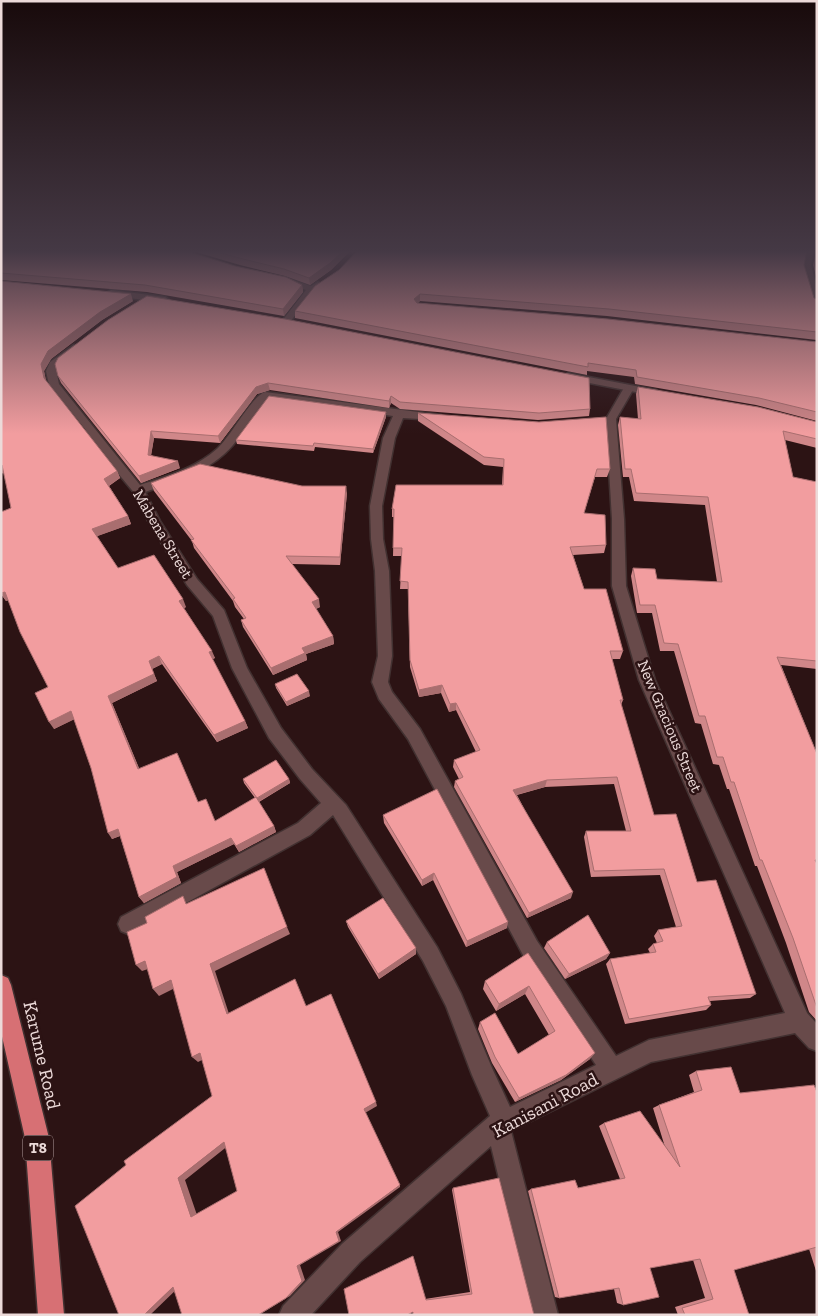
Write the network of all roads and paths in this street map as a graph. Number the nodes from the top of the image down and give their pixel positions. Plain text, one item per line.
1 (294, 311) edge
2 (286, 321) edge
3 (86, 339) edge
4 (560, 375) edge
5 (629, 388) junction
6 (668, 395) edge
7 (399, 414) junction
8 (445, 418) edge
9 (138, 490) junction
10 (336, 807) junction
11 (128, 924) dead end
12 (1, 985) edge
13 (799, 1021) junction
14 (817, 1040) edge
15 (612, 1070) junction
16 (501, 1124) junction
17 (51, 1315) edge
18 (292, 1315) edge
19 (545, 1315) edge

1 - 2 street
3 - 9 street, Mabena Street
4 - 5 street
5 - 6 street
5 - 13 street, New Gracious Street
7 - 8 street
7 - 9 street
7 - 15 street
9 - 10 street, Mabena Street
10 - 11 street
10 - 16 street, Mabena Street
12 - 17 highway, Karume Road / T8
13 - 14 street, New Gracious Street
13 - 15 street, Kanisani Road
15 - 16 street, Kanisani Road
16 - 18 street, Kanisani Road
16 - 19 street, Mabena Street

